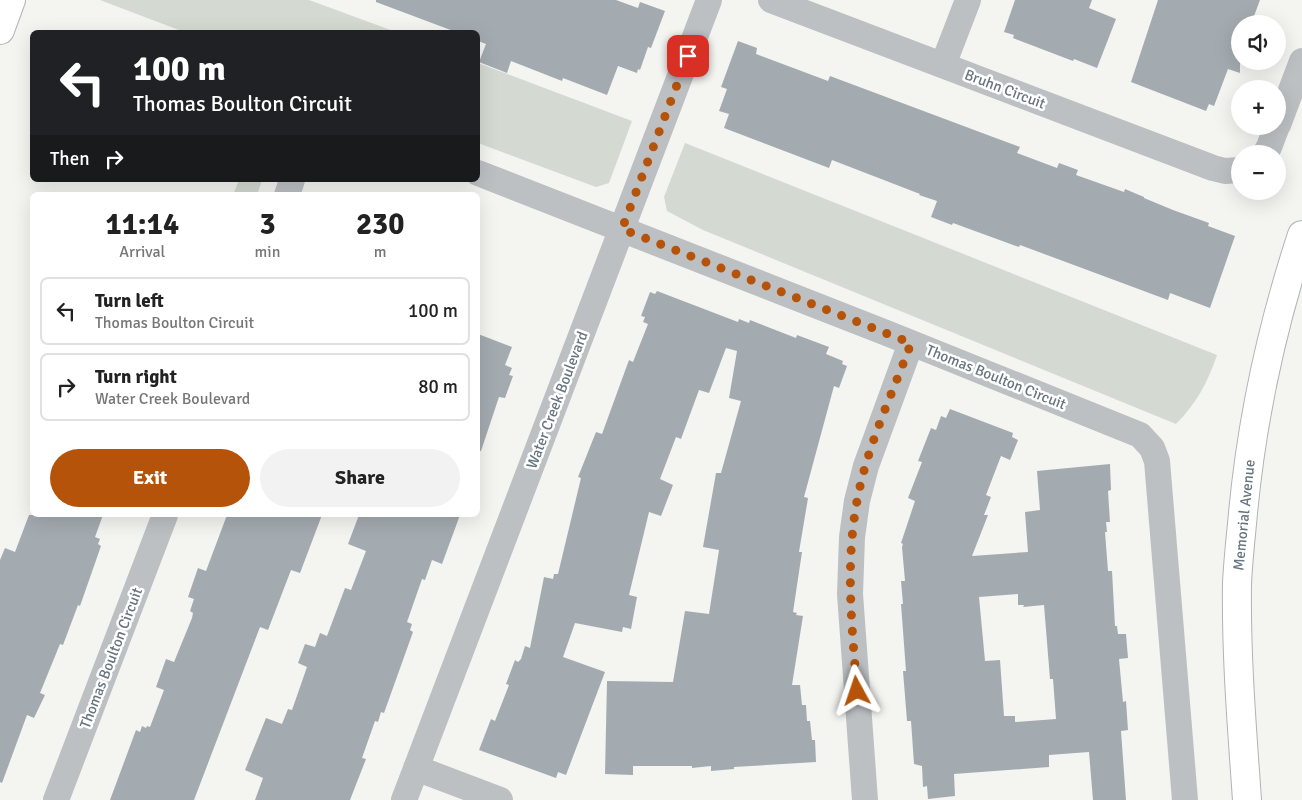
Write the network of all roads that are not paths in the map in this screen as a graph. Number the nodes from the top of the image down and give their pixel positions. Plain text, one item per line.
1 (11, 0) edge
2 (709, 0) edge
3 (771, 0) edge
4 (968, 0) edge
5 (0, 30) edge
6 (1302, 61) edge
7 (943, 65) junction
8 (1286, 103) edge
9 (1231, 171) edge
10 (480, 174) edge
11 (622, 229) junction
12 (1302, 235) edge
13 (911, 343) junction
14 (164, 517) edge
15 (416, 768) junction
16 (56, 800) edge
17 (404, 800) edge
18 (500, 800) edge
19 (865, 800) edge
20 (1185, 800) edge
21 (1247, 800) edge

1 - 5 main road
2 - 11 street, Water Creek Boulevard
3 - 7 street, Bruhn Circuit
4 - 7 street
6 - 8 street
7 - 9 street, Bruhn Circuit
10 - 11 street, Thomas Boulton Circuit
11 - 13 street, Thomas Boulton Circuit
11 - 15 street, Water Creek Boulevard
12 - 21 main road, Memorial Avenue
13 - 19 street
13 - 20 street, Thomas Boulton Circuit
14 - 16 street, Thomas Boulton Circuit
15 - 17 street, Water Creek Boulevard
15 - 18 street

